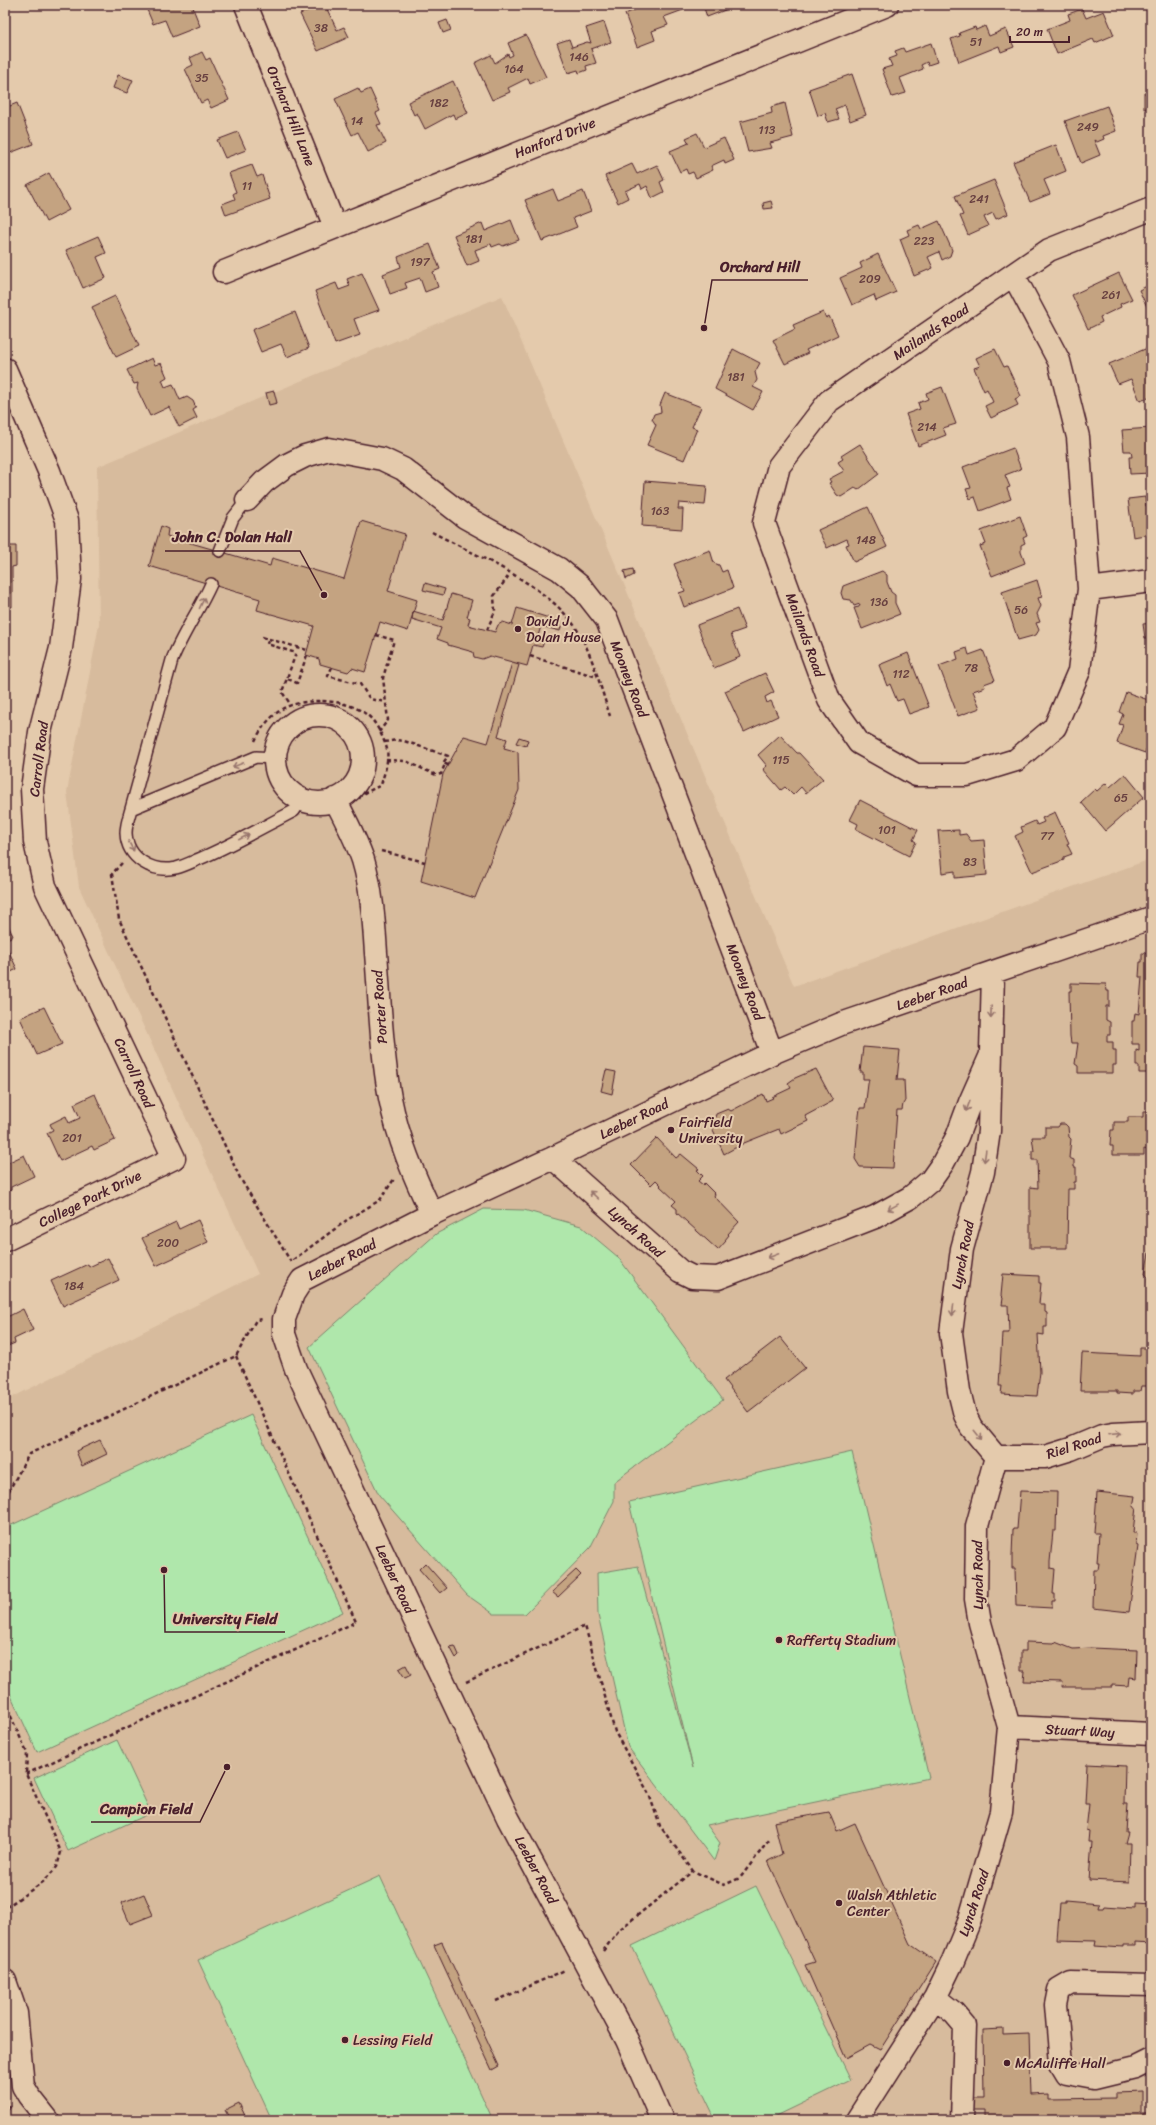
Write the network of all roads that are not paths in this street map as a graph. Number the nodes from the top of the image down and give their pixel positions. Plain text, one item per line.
1 (246, 5) edge
2 (887, 5) edge
3 (1151, 209) edge
4 (335, 226) junction
5 (224, 272) dead end
6 (1014, 276) junction
7 (5, 370) edge
8 (247, 500) joint
9 (220, 551) dead end
10 (1151, 581) edge
11 (211, 584) dead end
12 (1089, 589) junction
13 (266, 758) junction
14 (302, 799) junction
15 (346, 801) junction
16 (131, 809) junction
17 (1151, 918) edge
18 (993, 973) junction
19 (772, 1052) junction
20 (990, 1057) junction
21 (174, 1158) joint
22 (553, 1158) junction
23 (432, 1214) junction
24 (5, 1240) edge
25 (1151, 1432) edge
26 (996, 1457) junction
27 (1009, 1727) junction
28 (1151, 1734) edge
29 (5, 1981) edge
30 (1151, 1985) edge
31 (935, 1998) junction
32 (1151, 2060) edge
33 (48, 2120) edge
34 (662, 2120) edge
35 (857, 2120) edge
36 (962, 2120) edge

1 - 4 street, Orchard Hill Lane
2 - 4 street, Hanford Drive
3 - 6 street, Mailands Road
4 - 5 street, Hanford Drive
6 - 12 street, Mailands Road
6 - 12 street, Mailands Road
7 - 21 street, Carroll Road
8 - 9 lane
8 - 19 street, Mooney Road
10 - 12 street
16 -> 11 lane
13 - 14 street
13 - 15 street
13 -> 16 lane
14 - 15 street
16 -> 14 lane
15 - 23 street, Porter Road
17 - 18 street, Leeber Road
18 - 19 street, Leeber Road
18 -> 20 street, Lynch Road
19 - 22 street, Leeber Road
20 -> 22 street, Lynch Road
20 -> 26 street, Lynch Road
21 - 24 street, College Park Drive
22 - 23 street, Leeber Road
23 - 34 street, Leeber Road
26 -> 25 street, Riel Road
26 - 27 street, Lynch Road
27 - 28 street, Stuart Way
27 - 31 street, Lynch Road
29 - 33 street
30 - 32 street
31 - 35 street, Lynch Road
31 - 36 street

